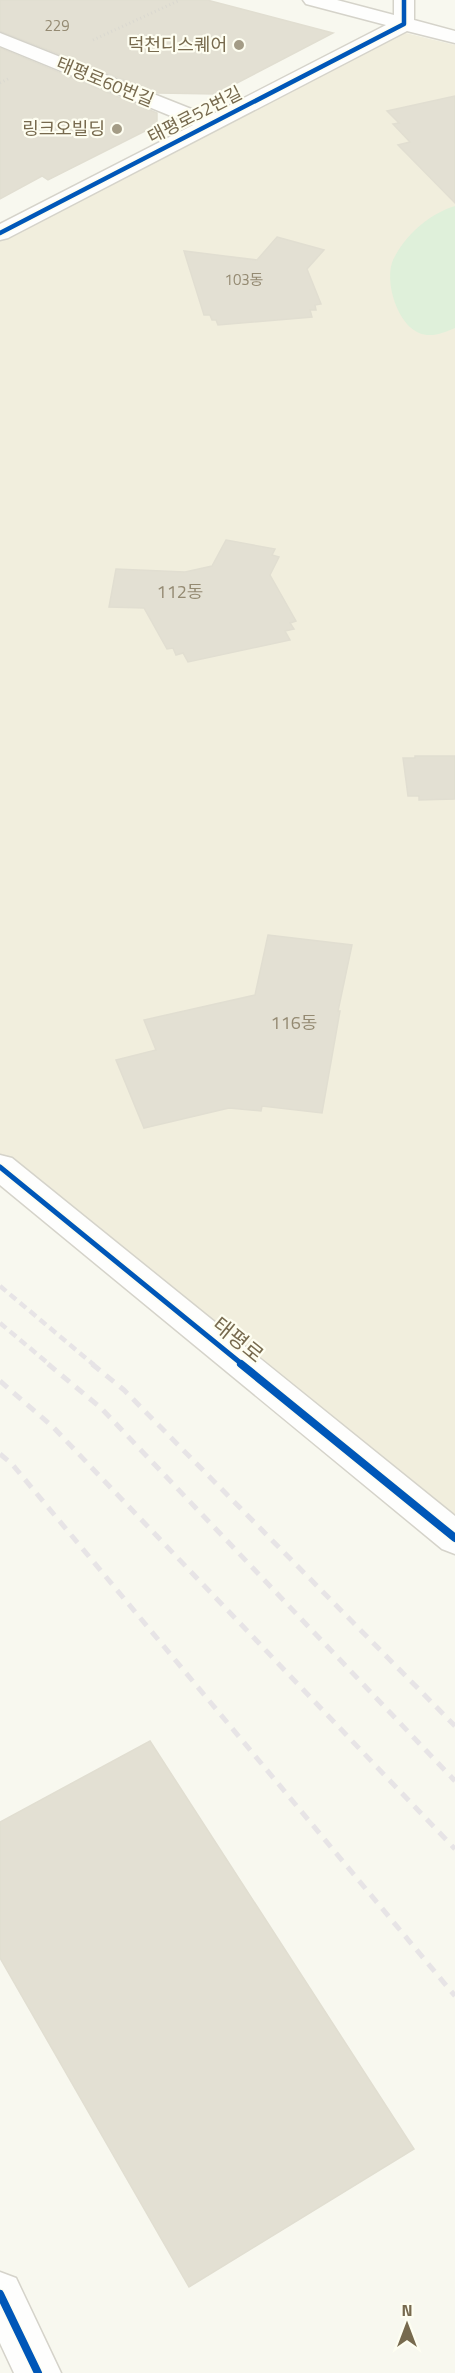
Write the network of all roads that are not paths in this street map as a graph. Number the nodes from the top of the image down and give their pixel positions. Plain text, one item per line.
1 (313, 0) edge
2 (404, 0) edge
3 (404, 24) junction
4 (455, 37) edge
5 (0, 39) edge
6 (210, 124) junction
7 (0, 233) edge
8 (0, 1167) edge
9 (455, 1538) edge
10 (0, 2294) edge
11 (38, 2373) edge

1 - 3 street
2 - 3 street
3 - 4 street
3 - 6 street, 태평로52번길
5 - 6 street, 태평로60번길
6 - 7 street, 태평로52번길
8 - 9 street, 태평로
10 - 11 street

